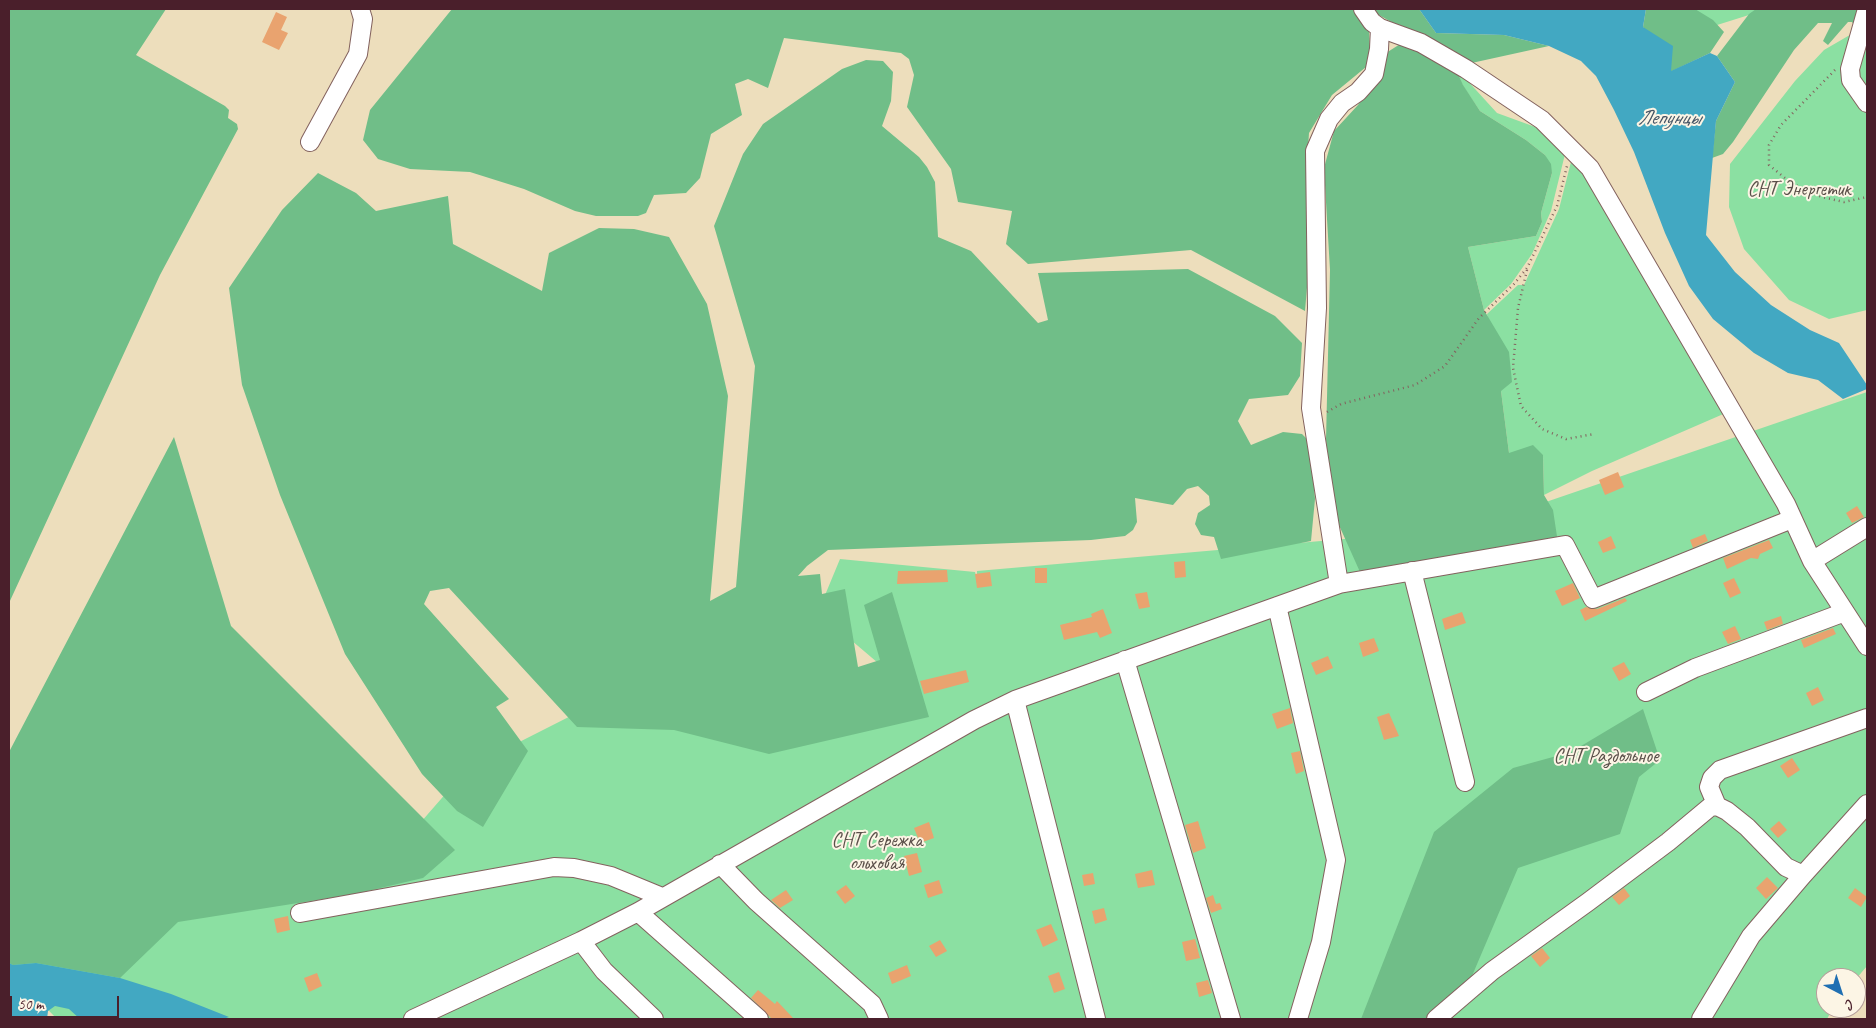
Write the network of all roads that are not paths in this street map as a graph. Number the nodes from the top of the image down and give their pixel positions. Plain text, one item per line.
1 (360, 9) edge
2 (1363, 9) edge
3 (1867, 9) edge
4 (1380, 28) junction
5 (1867, 103) edge
6 (310, 142) dead end
7 (1792, 518) junction
8 (1867, 526) edge
9 (1812, 561) junction
10 (1412, 571) junction
11 (1339, 584) junction
12 (1277, 606) junction
13 (1845, 612) junction
14 (1867, 643) edge
15 (1125, 660) junction
16 (1646, 692) dead end
17 (1015, 700) junction
18 (1867, 718) edge
19 (1464, 782) dead end
20 (1867, 804) edge
21 (1717, 806) junction
22 (720, 864) junction
23 (1804, 875) junction
24 (662, 897) junction
25 (638, 912) junction
26 (300, 913) dead end
27 (581, 942) junction
28 (413, 1019) edge
29 (654, 1019) edge
30 (759, 1019) edge
31 (879, 1019) edge
32 (1096, 1019) edge
33 (1232, 1019) edge
34 (1298, 1019) edge
35 (1436, 1019) edge
36 (1701, 1019) edge

1 - 6 lane
2 - 4 lane
3 - 5 lane
4 - 7 lane
4 - 11 lane
7 - 9 lane
7 - 10 lane
8 - 9 lane
9 - 13 lane
10 - 11 lane
10 - 19 lane
11 - 12 lane
12 - 15 lane
12 - 34 lane
13 - 14 lane
13 - 16 lane
15 - 17 lane
15 - 33 lane
17 - 22 lane
17 - 32 lane
18 - 21 lane
20 - 23 lane
21 - 23 lane
21 - 35 lane
22 - 24 lane
22 - 31 lane
23 - 36 lane
24 - 25 lane
24 - 26 lane
25 - 27 lane
25 - 30 lane
27 - 28 lane
27 - 29 lane

